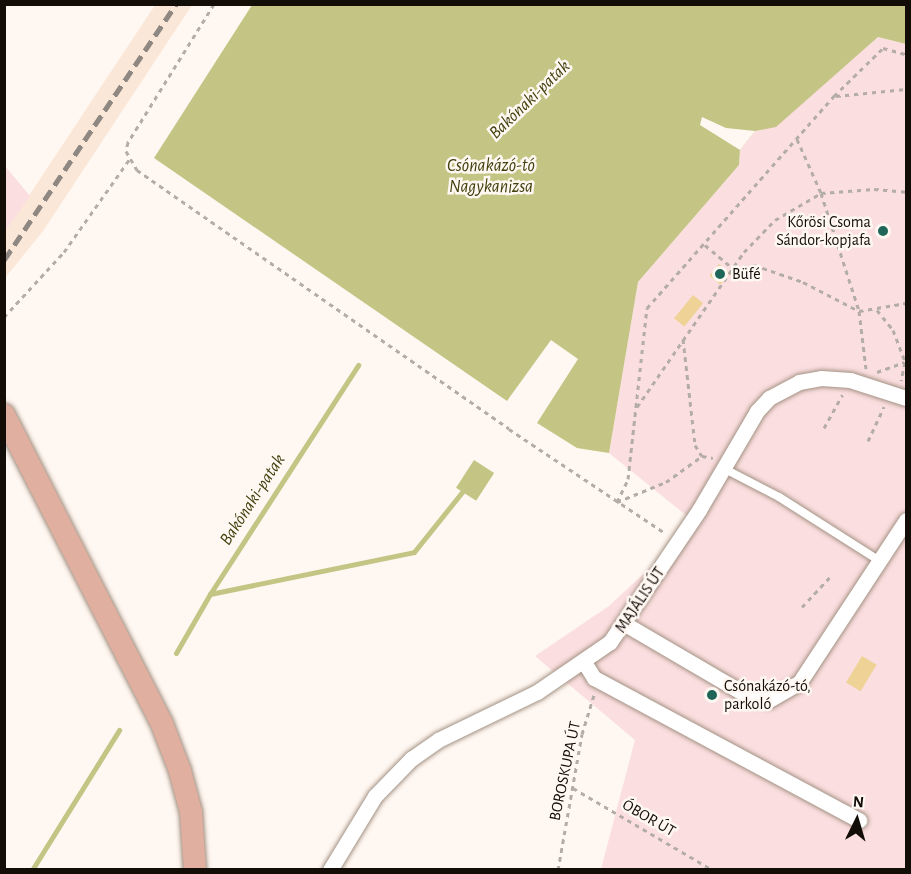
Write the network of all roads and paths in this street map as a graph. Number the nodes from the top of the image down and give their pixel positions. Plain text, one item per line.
1 (214, 4) edge
2 (906, 54) edge
3 (906, 89) edge
4 (834, 96) junction
5 (797, 139) junction
6 (129, 160) junction
7 (906, 192) edge
8 (821, 193) junction
9 (705, 245) junction
10 (734, 269) junction
11 (906, 303) edge
12 (859, 310) junction
13 (877, 310) junction
14 (4, 317) edge
15 (683, 339) junction
16 (906, 362) edge
17 (850, 380) junction
18 (898, 395) edge
19 (636, 408) junction
20 (4, 415) edge
21 (824, 428) dead end
22 (868, 441) dead end
23 (723, 468) junction
24 (617, 502) junction
25 (906, 520) edge
26 (678, 540) junction
27 (881, 562) junction
28 (831, 576) dead end
29 (802, 607) dead end
30 (625, 624) junction
31 (584, 662) junction
32 (594, 678) junction
33 (573, 788) junction
34 (859, 820) dead end
35 (559, 868) edge
36 (195, 870) edge
37 (330, 870) edge
38 (565, 870) edge
39 (713, 870) edge

1 - 6 path
2 - 4 path
3 - 4 path
4 - 5 path
5 - 8 path
5 - 9 path
6 - 14 path
6 - 24 path
7 - 8 path
8 - 10 path
8 - 12 path
9 - 10 path
9 - 19 path
10 - 12 path
10 - 15 path
11 - 13 path
12 - 13 path
12 - 16 path
13 - 16 path
15 - 19 path
15 - 24 path
16 - 18 path
17 - 18 street, MAJÁLIS ÚT
17 - 21 path
17 - 23 street, MAJÁLIS ÚT
18 - 22 path
19 - 24 path
20 - 36 main road
23 - 26 street, MAJÁLIS ÚT
23 - 27 lane
24 - 26 path
25 - 27 street
26 - 30 street, MAJÁLIS ÚT
27 - 30 street
28 - 29 path
30 - 31 street, MAJÁLIS ÚT
31 - 32 street
31 - 37 street, MAJÁLIS ÚT
32 - 33 path, BOROSKUPA ÚT
32 - 34 street
33 - 35 path, BOROSKUPA ÚT
33 - 39 path, ÓBOR ÚT
35 - 38 path

